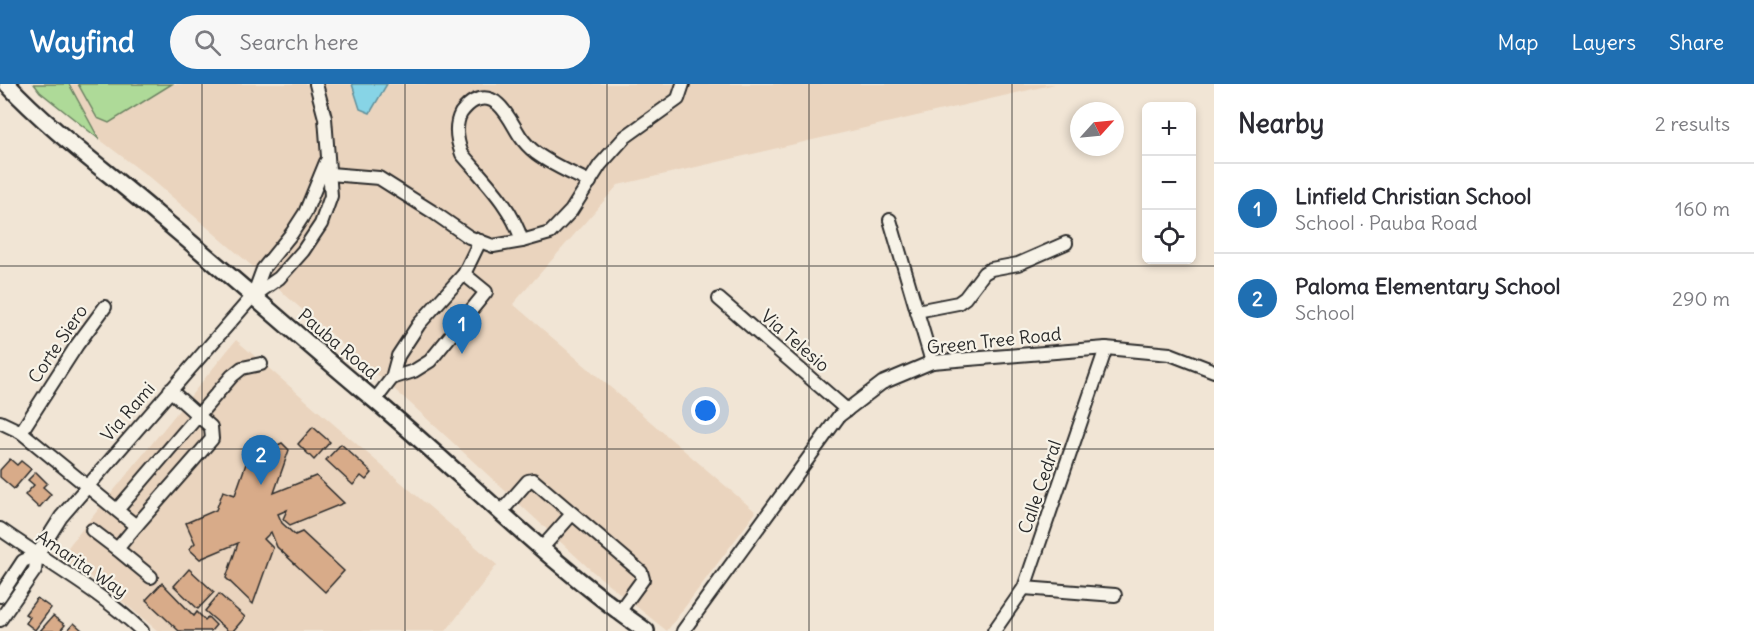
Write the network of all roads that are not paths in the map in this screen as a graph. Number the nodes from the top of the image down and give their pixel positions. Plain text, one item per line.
1 (7, 84) edge
2 (316, 84) edge
3 (683, 84) edge
4 (329, 155) junction
5 (330, 174) junction
6 (590, 182) junction
7 (890, 220) dead end
8 (480, 241) junction
9 (522, 241) junction
10 (1066, 243) dead end
11 (464, 274) junction
12 (252, 297) junction
13 (719, 299) dead end
14 (105, 307) dead end
15 (917, 310) junction
16 (1106, 348) junction
17 (932, 362) junction
18 (261, 364) dead end
19 (1214, 371) edge
20 (392, 378) junction
21 (170, 390) junction
22 (375, 400) junction
23 (847, 410) junction
24 (199, 416) junction
25 (0, 422) edge
26 (21, 432) junction
27 (87, 486) junction
28 (117, 510) junction
29 (501, 512) junction
30 (572, 514) junction
31 (136, 526) junction
32 (0, 529) edge
33 (92, 530) dead end
34 (117, 549) junction
35 (542, 549) junction
36 (37, 555) junction
37 (151, 577) dead end
38 (1024, 588) junction
39 (1115, 595) dead end
40 (0, 596) edge
41 (619, 612) junction
42 (0, 620) edge
43 (142, 631) edge
44 (645, 631) edge
45 (683, 631) edge
46 (994, 631) edge

1 - 12 main road, Pauba Road
2 - 4 street
3 - 6 street
4 - 5 street
4 - 12 street
5 - 8 street
5 - 12 street
6 - 9 street
6 - 9 street
7 - 15 street
8 - 9 street
8 - 11 street
10 - 15 street
11 - 20 street
11 - 20 street
12 - 21 street, Via Rami
12 - 22 main road, Pauba Road
13 - 23 street, Via Telesio
14 - 26 street, Corte Siero
15 - 17 street
16 - 17 street, Green Tree Road
16 - 19 street, Green Tree Road
16 - 38 street, Calle Cedral
17 - 23 street, Green Tree Road
18 - 24 street
20 - 22 street
21 - 24 street
21 - 27 street, Via Rami
22 - 29 main road, Pauba Road
23 - 45 street, Green Tree Road
24 - 28 street
24 - 31 street
25 - 26 street
26 - 27 street
27 - 28 street
27 - 36 street, Via Rami
28 - 31 street
29 - 30 street
29 - 35 main road, Pauba Road
30 - 35 street
30 - 41 street
31 - 34 street
32 - 36 street, Amarita Way
33 - 34 street
34 - 37 street
35 - 41 main road, Pauba Road
36 - 40 street, Via Rami
36 - 42 street, Via Rami
36 - 43 street, Amarita Way
38 - 39 street
38 - 46 street, Calle Cedral
41 - 44 main road, Pauba Road

